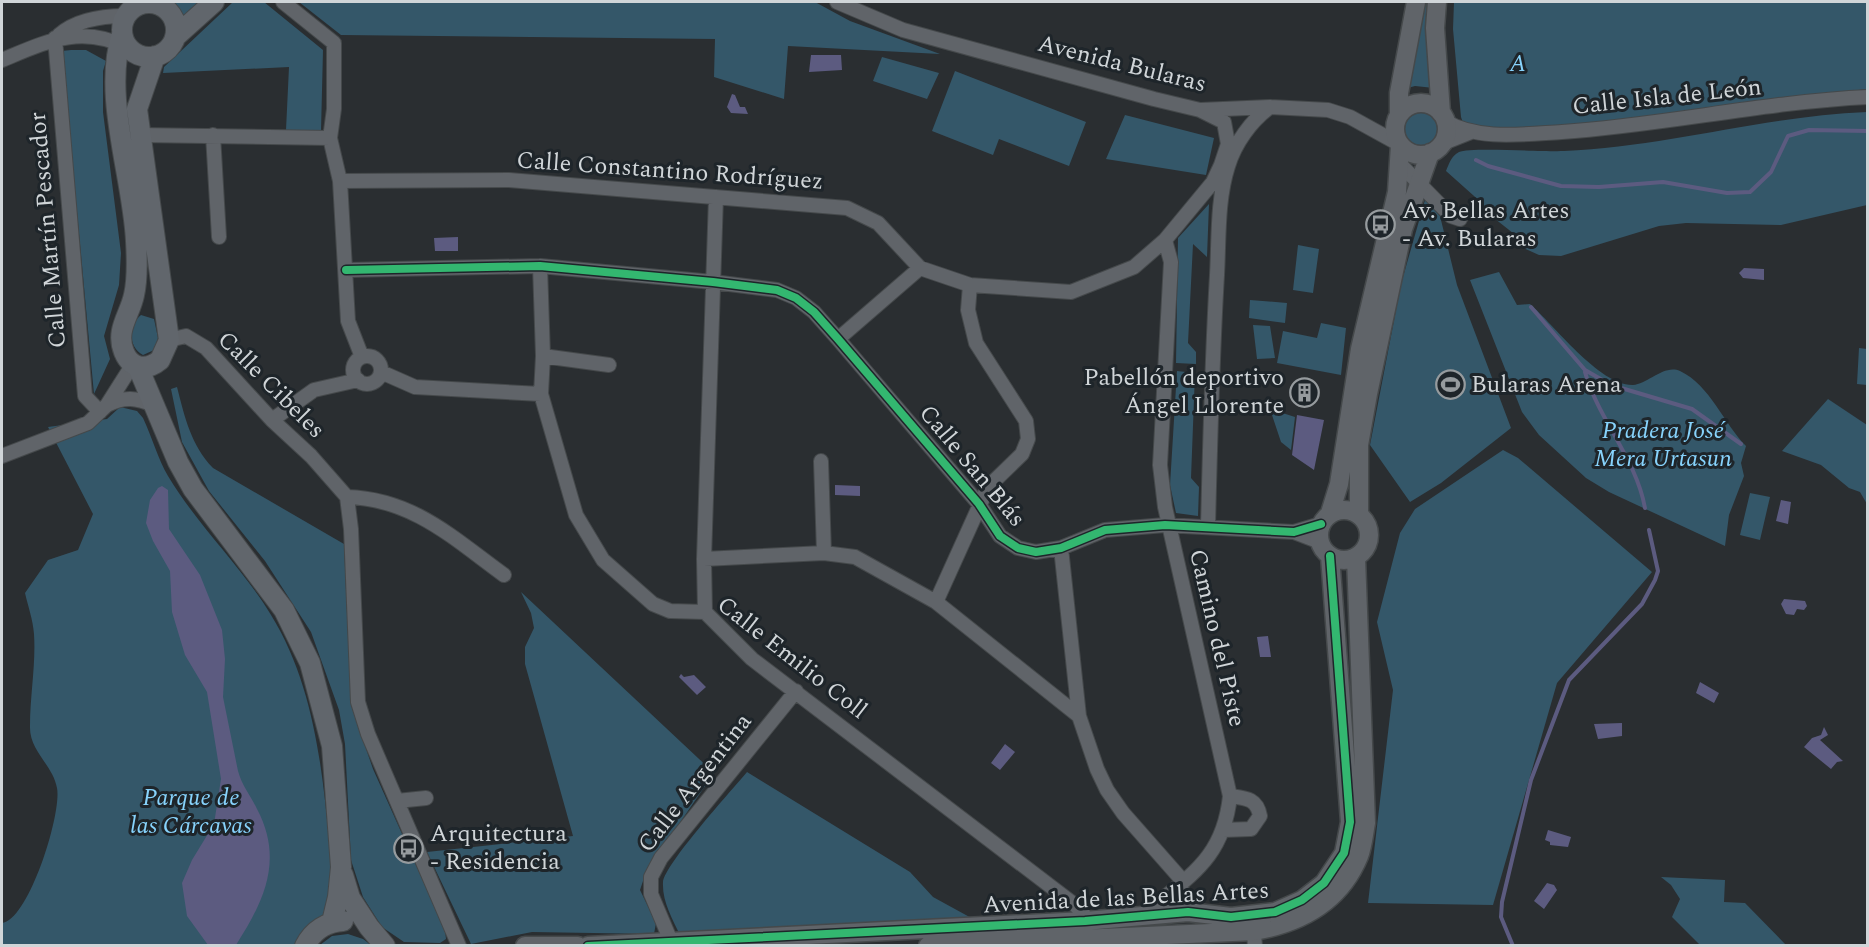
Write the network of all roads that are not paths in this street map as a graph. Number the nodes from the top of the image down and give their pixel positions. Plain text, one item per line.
1 (214, 2) edge
2 (283, 2) edge
3 (837, 2) edge
4 (1416, 2) edge
5 (1437, 2) edge
6 (127, 25) edge
7 (175, 37) junction
8 (55, 38) junction
9 (155, 56) junction
10 (2, 60) edge
11 (1868, 97) edge
12 (1270, 108) junction
13 (1200, 110) junction
14 (1399, 115) junction
15 (1443, 117) junction
16 (1224, 122) junction
17 (1248, 131) junction
18 (1471, 132) junction
19 (139, 135) junction
20 (213, 135) junction
21 (330, 138) junction
22 (1436, 149) junction
23 (1399, 150) junction
24 (1421, 176) junction
25 (340, 181) junction
26 (716, 197) junction
27 (219, 237) dead end
28 (1165, 240) junction
29 (540, 266) junction
30 (920, 268) junction
31 (346, 270) junction
32 (713, 282) junction
33 (970, 285) junction
34 (130, 309) junction
35 (165, 315) junction
36 (838, 339) junction
37 (169, 340) junction
38 (543, 356) junction
39 (362, 357) junction
40 (160, 360) junction
41 (136, 365) junction
42 (609, 365) dead end
43 (381, 372) junction
44 (358, 380) junction
45 (541, 394) junction
46 (103, 408) junction
47 (158, 412) junction
48 (273, 420) junction
49 (2, 456) edge
50 (820, 461) dead end
51 (347, 496) junction
52 (979, 504) junction
53 (1359, 514) junction
54 (1167, 525) junction
55 (1209, 527) junction
56 (1325, 534) junction
57 (1062, 548) junction
58 (824, 553) junction
59 (1356, 558) junction
60 (704, 560) junction
61 (504, 575) dead end
62 (936, 602) junction
63 (705, 612) junction
64 (796, 692) junction
65 (1079, 716) junction
66 (1230, 796) junction
67 (426, 798) dead end
68 (397, 801) junction
69 (1223, 830) junction
70 (340, 867) junction
71 (1182, 880) junction
72 (1188, 912) junction
73 (1140, 918) junction
74 (332, 922) junction
75 (369, 927) junction
76 (1253, 930) edge
77 (1086, 935) edge
78 (672, 943) edge
79 (305, 945) edge
80 (386, 945) edge
81 (459, 945) edge
82 (525, 945) edge
83 (578, 945) edge
84 (588, 945) edge
85 (928, 945) edge

1 - 7 main road
2 - 21 street
3 - 13 street, Avenida Bularas
4 - 14 street
5 - 15 street
6 - 7 main road
6 - 8 street
6 - 8 street
6 - 9 main road
6 - 34 main road
7 - 9 main road
8 - 10 street
8 - 46 street, Calle Martín Pescador
9 - 19 main road
11 - 18 street, Calle Isla de León
12 - 13 street, Avenida Bularas
12 - 17 street, Camino del Piste
12 - 23 street, Avenida Bularas
13 - 16 street
14 - 15 street
14 - 23 street
15 - 18 street, Calle Isla de León
15 - 22 street
16 - 17 street
16 - 28 street, Calle Constantino Rodríguez
17 - 55 street, Camino del Piste
18 - 22 street, Calle Isla de León
19 - 20 street
19 - 35 main road
20 - 21 street
20 - 27 street
21 - 25 street
22 - 23 street
22 - 24 street
23 - 24 street, Avenida Bularas
23 - 56 street, Avenida de las Bellas Artes
24 - 53 street
25 - 26 street, Calle Constantino Rodríguez
25 - 31 street
26 - 30 street, Calle Constantino Rodríguez
26 - 32 street
28 - 33 street, Calle Constantino Rodríguez
28 - 54 street, Camino del Piste
29 - 31 street, Calle San Blás
29 - 32 street, Calle San Blás
29 - 38 street, Calle Emilio Coll
30 - 33 street, Calle Constantino Rodríguez
30 - 36 street
31 - 39 street
32 - 36 street, Calle San Blás
32 - 60 street
33 - 52 street
34 - 35 main road
34 - 41 main road
35 - 37 main road
36 - 52 street, Calle San Blás
37 - 40 main road
37 - 48 street, Calle Cibeles
38 - 42 street
38 - 45 street, Calle Emilio Coll
39 - 43 street
39 - 44 street
40 - 41 main road
40 - 47 main road
41 - 46 street
41 - 47 main road
43 - 44 street
43 - 45 street
44 - 48 street
45 - 63 street, Calle Emilio Coll
46 - 47 street
46 - 49 street
47 - 70 main road
48 - 51 street, Calle Cibeles
50 - 58 street
51 - 61 street
51 - 68 street
52 - 57 street, Calle San Blás
52 - 62 street
53 - 56 street
53 - 59 street
54 - 55 street, Calle San Blás
54 - 57 street, Calle San Blás
54 - 66 street, Camino del Piste
55 - 56 street, Calle San Blás
56 - 59 street
56 - 76 street, Avenida de las Bellas Artes
57 - 65 street
58 - 60 street
58 - 62 street
59 - 76 street, Avenida de las Bellas Artes
60 - 63 street
62 - 65 street
63 - 64 street, Calle Emilio Coll
64 - 77 street, Calle Emilio Coll
64 - 78 street, Calle Argentina
65 - 71 street
66 - 69 street, Camino del Piste
66 - 69 street
67 - 68 street
68 - 81 street
69 - 71 street, Camino del Piste
70 - 74 main road
70 - 75 main road
71 - 72 street
71 - 73 street, Camino del Piste
72 - 73 street, Avenida de las Bellas Artes
72 - 76 street, Avenida de las Bellas Artes
73 - 77 street, Avenida de las Bellas Artes
74 - 75 main road
74 - 79 main road
75 - 80 main road
76 - 77 street, Avenida de las Bellas Artes
77 - 78 street, Avenida de las Bellas Artes
77 - 85 street, Avenida de las Bellas Artes
78 - 84 street, Avenida de las Bellas Artes
82 - 83 street

